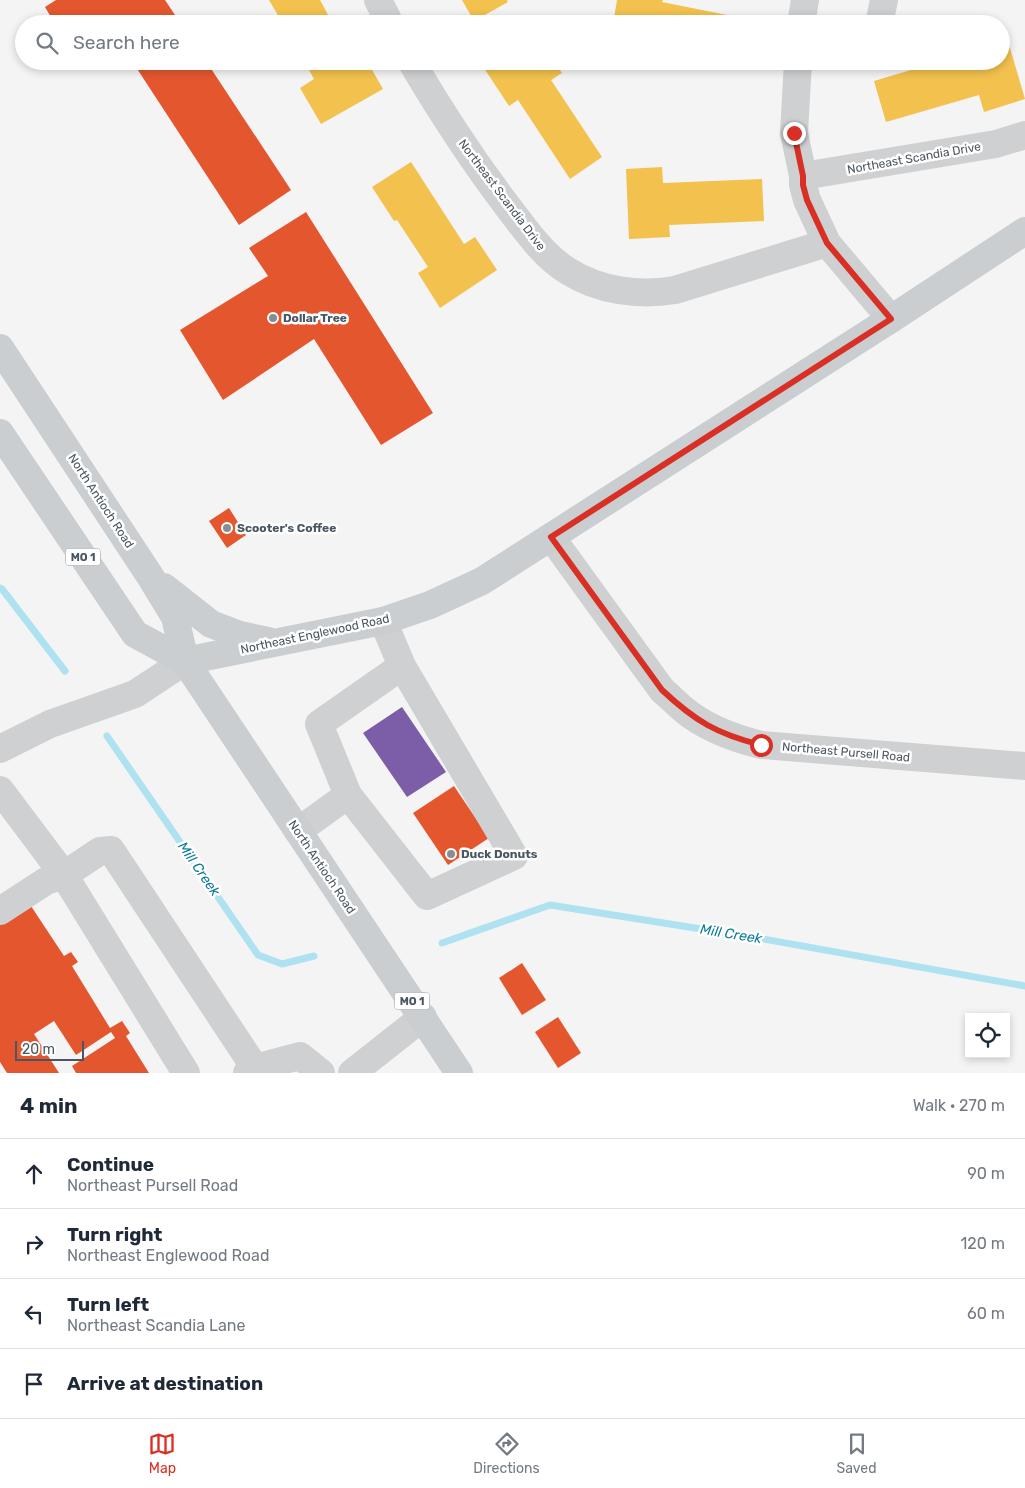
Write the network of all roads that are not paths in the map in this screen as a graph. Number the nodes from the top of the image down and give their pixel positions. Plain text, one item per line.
1 (378, 0) edge
2 (805, 0) edge
3 (884, 0) edge
4 (386, 15) edge
5 (802, 15) edge
6 (881, 15) edge
7 (416, 70) edge
8 (798, 70) edge
9 (1025, 135) edge
10 (803, 176) junction
11 (1025, 230) edge
12 (827, 243) junction
13 (891, 319) junction
14 (0, 348) edge
15 (0, 433) edge
16 (551, 537) junction
17 (150, 576) junction
18 (383, 621) junction
19 (277, 642) junction
20 (185, 661) junction
21 (402, 666) junction
22 (0, 749) edge
23 (1025, 766) edge
24 (0, 790) edge
25 (348, 795) junction
26 (298, 831) junction
27 (64, 875) junction
28 (0, 911) edge
29 (423, 1017) junction
30 (251, 1071) edge
31 (186, 1073) edge
32 (321, 1073) edge
33 (352, 1073) edge
34 (459, 1073) edge

1 - 4 street
2 - 5 street
3 - 6 street
7 - 12 street, Northeast Scandia Drive
8 - 10 street
9 - 10 street, Northeast Scandia Drive
10 - 12 street
11 - 13 main road, Northeast Englewood Road
12 - 13 street
13 - 16 main road, Northeast Englewood Road
14 - 17 main road, North Antioch Road / MO 1
15 - 20 main road, North Antioch Road / MO 1
16 - 18 main road, Northeast Englewood Road
16 - 23 street, Northeast Pursell Road
17 - 19 main road
17 - 20 main road, North Antioch Road / MO 1
18 - 19 main road, Northeast Englewood Road
18 - 21 street
19 - 20 main road, Northeast Englewood Road
20 - 22 street
20 - 26 main road, North Antioch Road / MO 1
21 - 25 street
21 - 25 street
24 - 27 street
25 - 26 street
26 - 29 main road, North Antioch Road / MO 1
27 - 28 street
27 - 30 street
27 - 31 street
29 - 33 street
29 - 34 main road, North Antioch Road / MO 1
30 - 32 street

